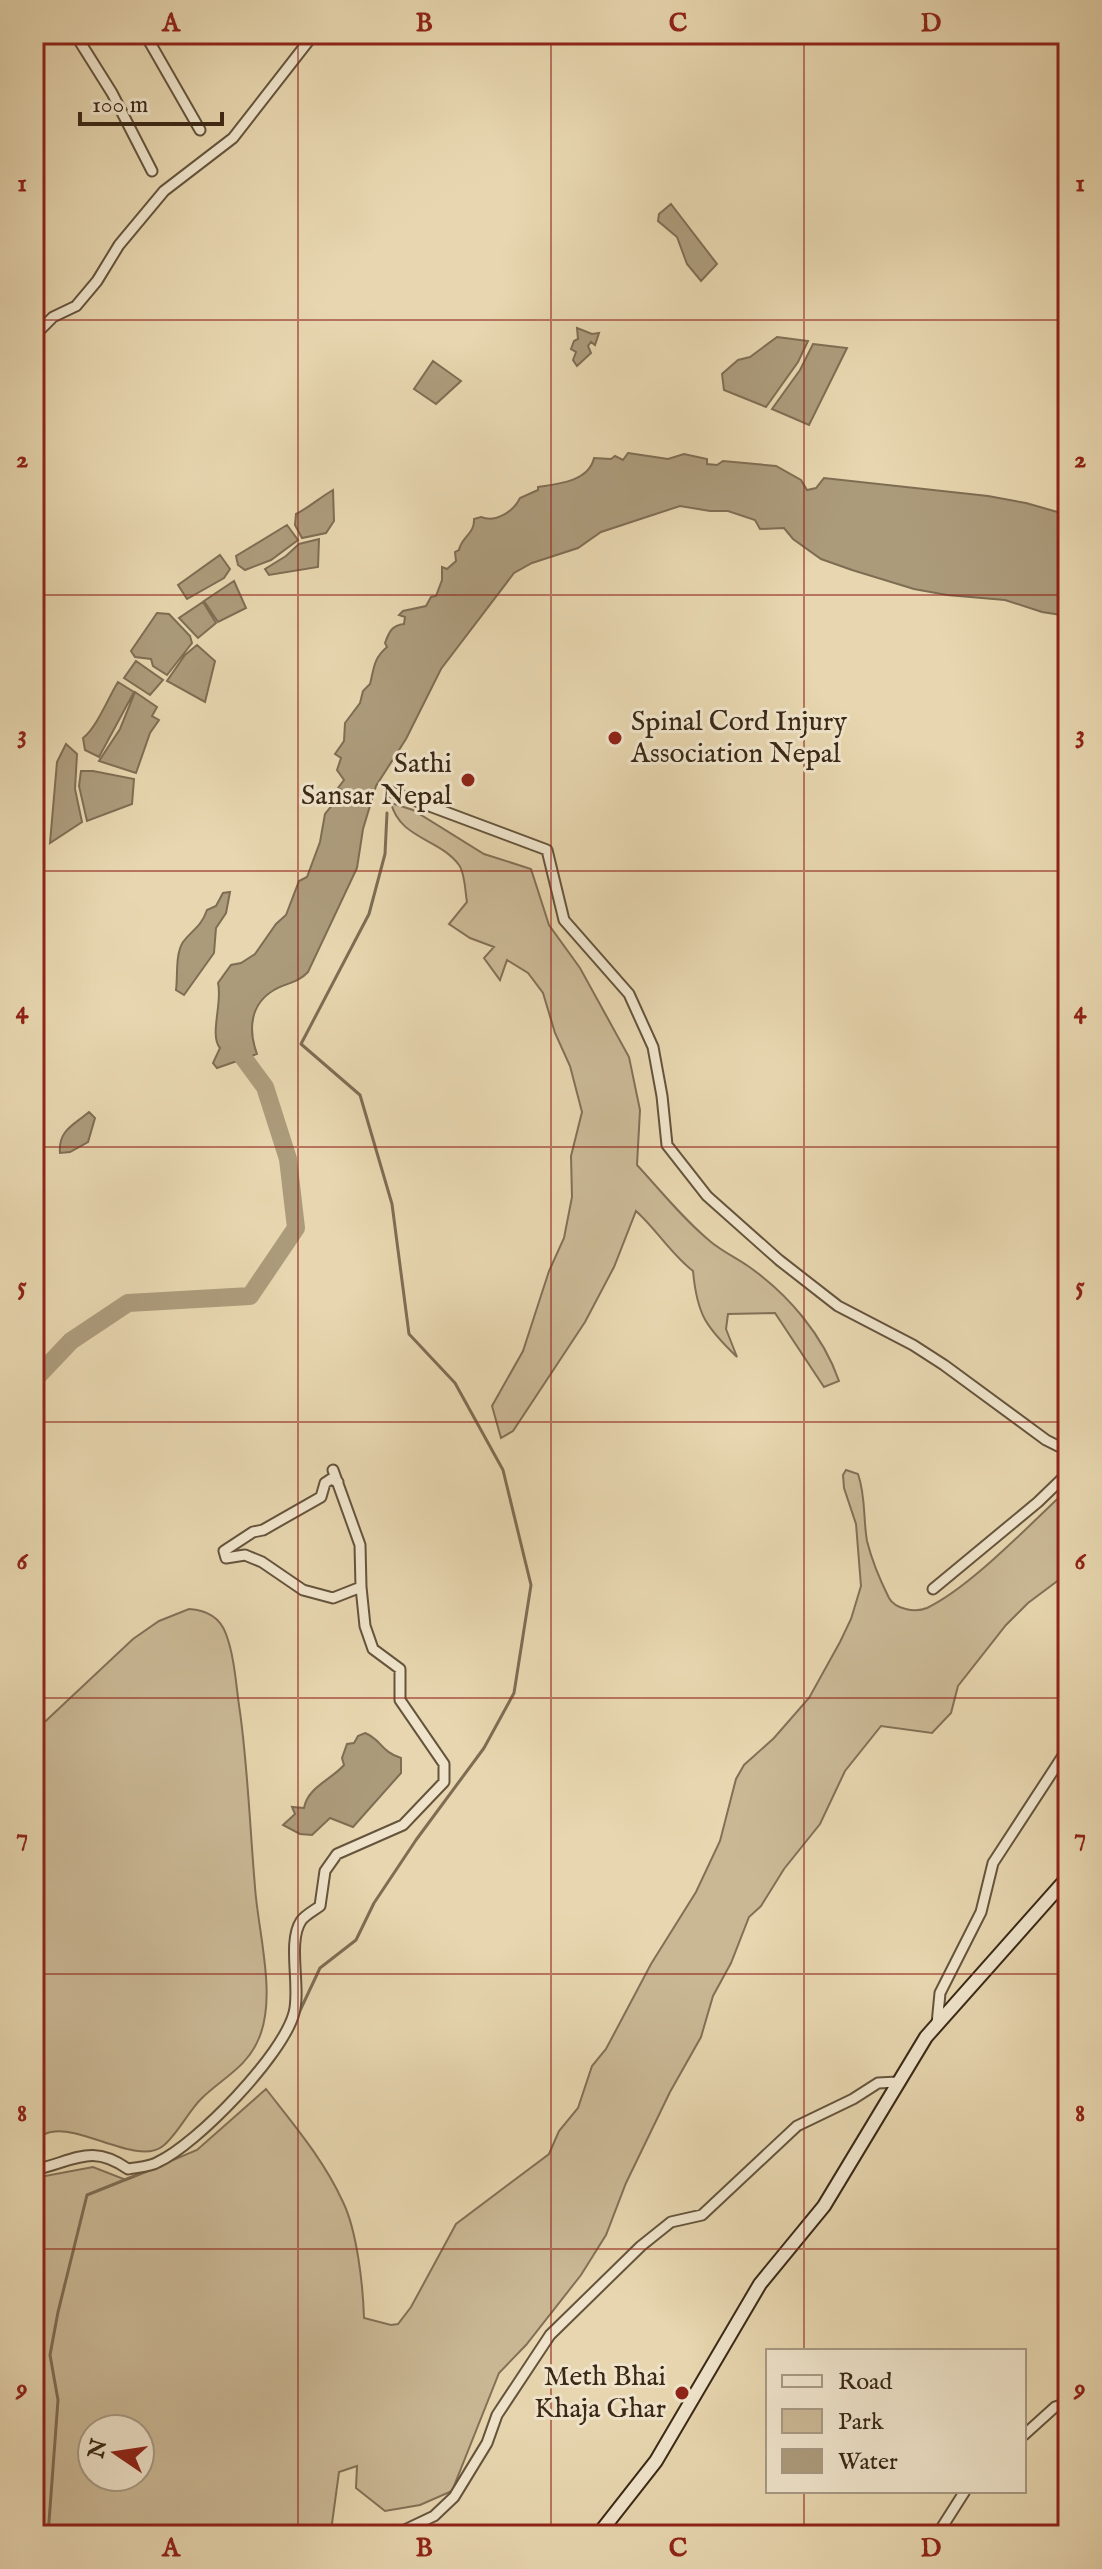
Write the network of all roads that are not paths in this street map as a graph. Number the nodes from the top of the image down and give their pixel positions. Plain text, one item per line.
1 (75, 34) edge
2 (145, 34) edge
3 (314, 34) edge
4 (200, 130) dead end
5 (152, 171) dead end
6 (34, 336) edge
7 (392, 792) dead end
8 (1068, 1451) edge
9 (333, 1470) dead end
10 (1068, 1473) edge
11 (338, 1482) junction
12 (361, 1587) junction
13 (933, 1589) dead end
14 (1068, 1748) edge
15 (1068, 1877) edge
16 (937, 2024) junction
17 (898, 2082) junction
18 (34, 2170) edge
19 (1068, 2403) edge
20 (1026, 2433) edge
21 (964, 2493) edge
22 (394, 2535) edge
23 (598, 2535) edge
24 (937, 2535) edge

1 - 5 street
2 - 4 street
3 - 6 street
7 - 8 street
9 - 11 street
10 - 13 street
11 - 12 street
11 - 12 street
12 - 18 street
14 - 16 street
15 - 16 main road
16 - 17 main road
17 - 22 street
17 - 23 main road
19 - 20 street
21 - 24 street

